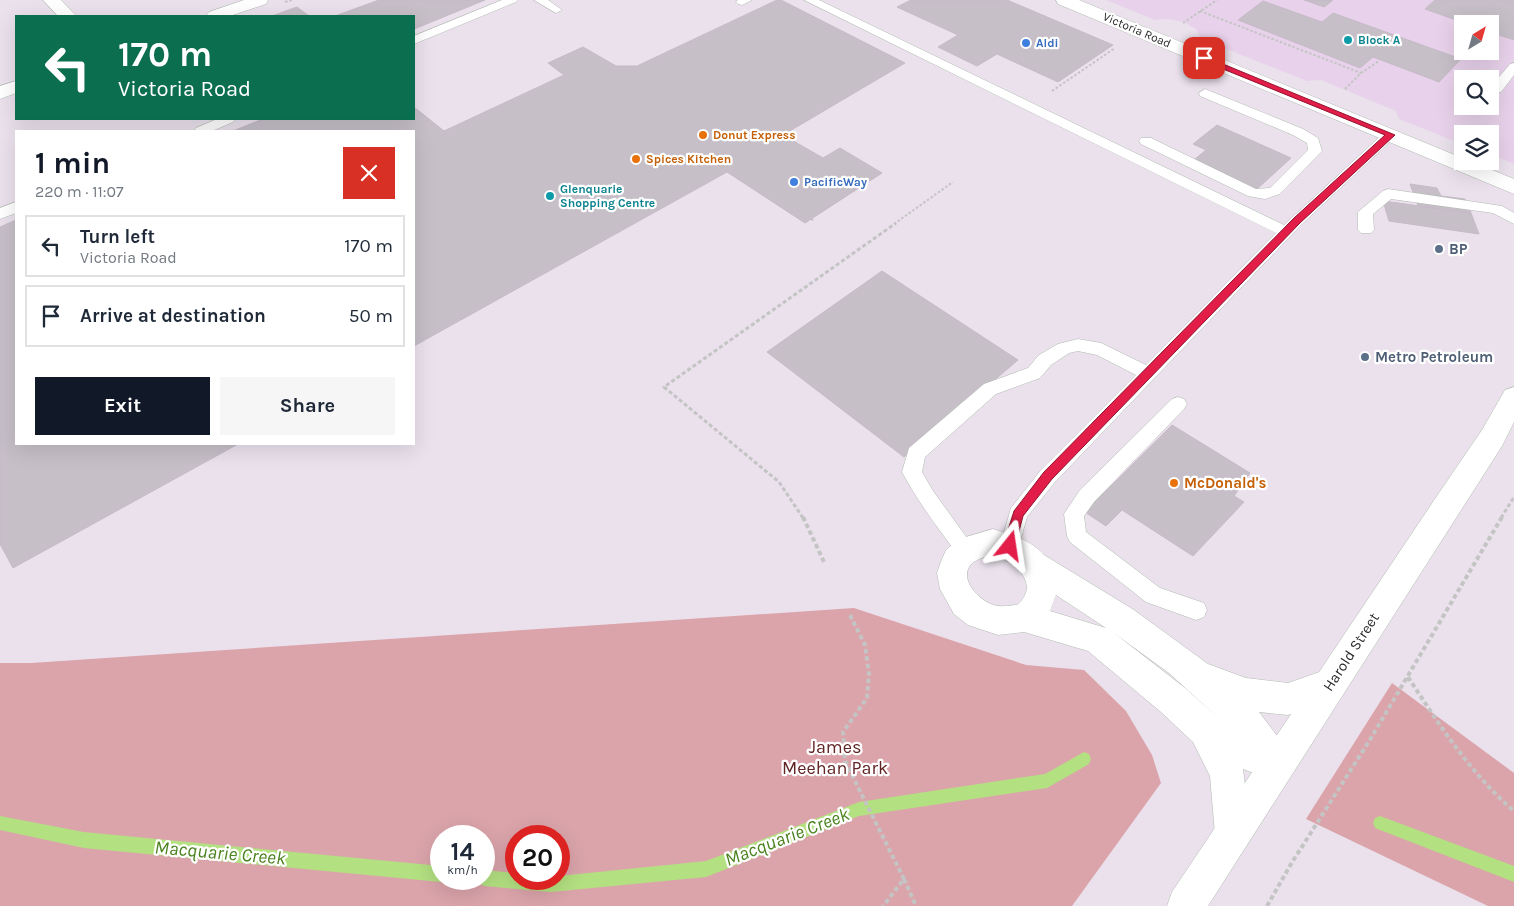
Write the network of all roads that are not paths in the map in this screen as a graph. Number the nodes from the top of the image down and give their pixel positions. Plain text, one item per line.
1 (51, 0) edge
2 (260, 0) edge
3 (512, 0) edge
4 (540, 0) edge
5 (810, 0) edge
6 (1064, 0) edge
7 (556, 10) dead end
8 (66, 15) edge
9 (218, 15) edge
10 (415, 40) edge
11 (1514, 68) edge
12 (1499, 86) edge
13 (15, 87) edge
14 (0, 93) edge
15 (1205, 93) dead end
16 (226, 120) edge
17 (202, 130) edge
18 (1390, 135) junction
19 (1146, 141) dead end
20 (1514, 186) edge
21 (15, 208) edge
22 (0, 214) edge
23 (1514, 219) edge
24 (1366, 230) dead end
25 (1286, 232) junction
26 (1148, 374) junction
27 (1514, 398) edge
28 (1178, 404) dead end
29 (1010, 546) junction
30 (965, 549) junction
31 (1034, 565) junction
32 (1196, 610) dead end
33 (1025, 618) junction
34 (1192, 672) junction
35 (1331, 684) junction
36 (1206, 730) junction
37 (1278, 765) junction
38 (1232, 834) junction
39 (1186, 906) edge

1 - 8 street
2 - 9 street
3 - 10 lane
4 - 7 lane
5 - 25 lane
6 - 18 street, Victoria Road
11 - 12 lane
13 - 14 street
15 - 19 lane
16 - 17 lane
18 - 20 street, Victoria Road
18 - 25 lane
21 - 22 lane
23 - 24 lane
25 - 26 lane
26 - 29 lane
26 - 30 lane
27 - 35 street, Harold Street
28 - 32 lane
29 - 30 street
29 - 31 street
30 - 33 street
31 - 33 street
31 - 34 street
33 - 36 street
34 - 35 street
34 - 37 street
35 - 37 street, Harold Street
36 - 37 street
36 - 38 street
37 - 38 street, Harold Street
38 - 39 street, Harold Street

